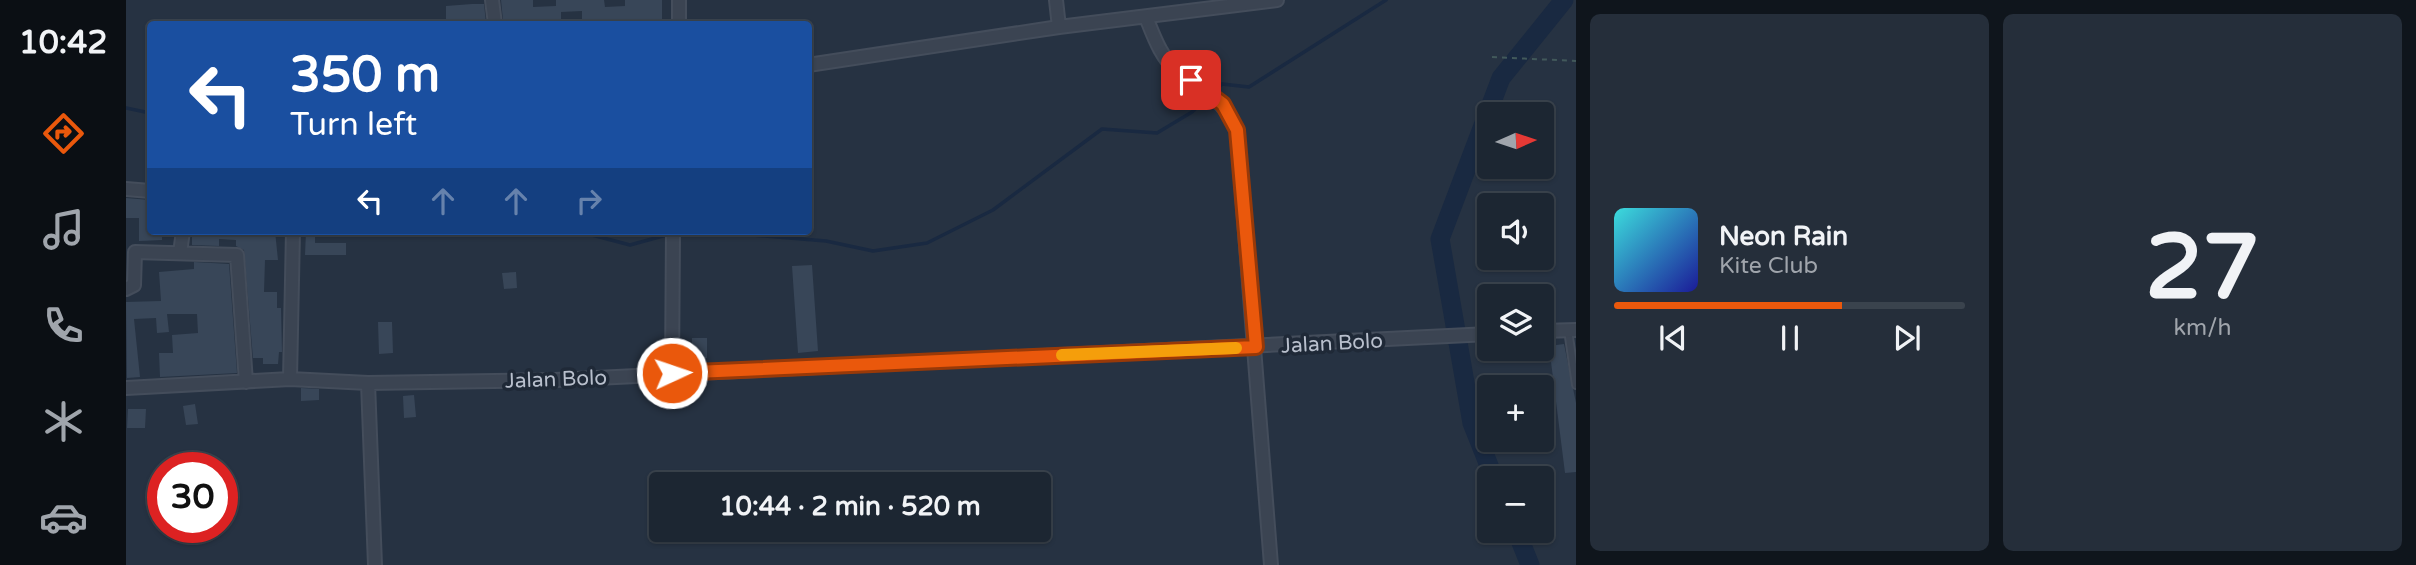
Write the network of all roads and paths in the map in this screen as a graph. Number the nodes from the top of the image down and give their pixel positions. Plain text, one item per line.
1 (492, 0) edge
2 (679, 0) edge
3 (1056, 0) edge
4 (1277, 0) edge
5 (1146, 17) junction
6 (495, 21) edge
7 (679, 21) edge
8 (1059, 27) junction
9 (1492, 57) dead end
10 (1576, 61) edge
11 (812, 64) edge
12 (126, 189) edge
13 (147, 191) edge
14 (182, 235) edge
15 (293, 235) edge
16 (673, 237) edge
17 (180, 253) junction
18 (126, 289) edge
19 (1572, 330) edge
20 (1554, 331) edge
21 (1477, 335) edge
22 (1256, 347) junction
23 (672, 373) junction
24 (289, 379) junction
25 (246, 382) junction
26 (368, 383) junction
27 (1576, 385) edge
28 (126, 388) edge
29 (375, 565) edge
30 (1271, 565) edge

1 - 6 street
2 - 7 street
3 - 8 street
4 - 5 street
5 - 8 street
5 - 22 street
8 - 11 street
9 - 10 path
12 - 13 street
14 - 17 street
15 - 24 street
16 - 23 street
17 - 18 street
17 - 25 street
19 - 20 street
19 - 27 lane
21 - 22 street, Jalan Bolo
22 - 23 street, Jalan Bolo
22 - 30 street
23 - 26 street, Jalan Bolo
24 - 25 street, Jalan Bolo
24 - 26 street, Jalan Bolo
25 - 28 street, Jalan Bolo
26 - 29 street

